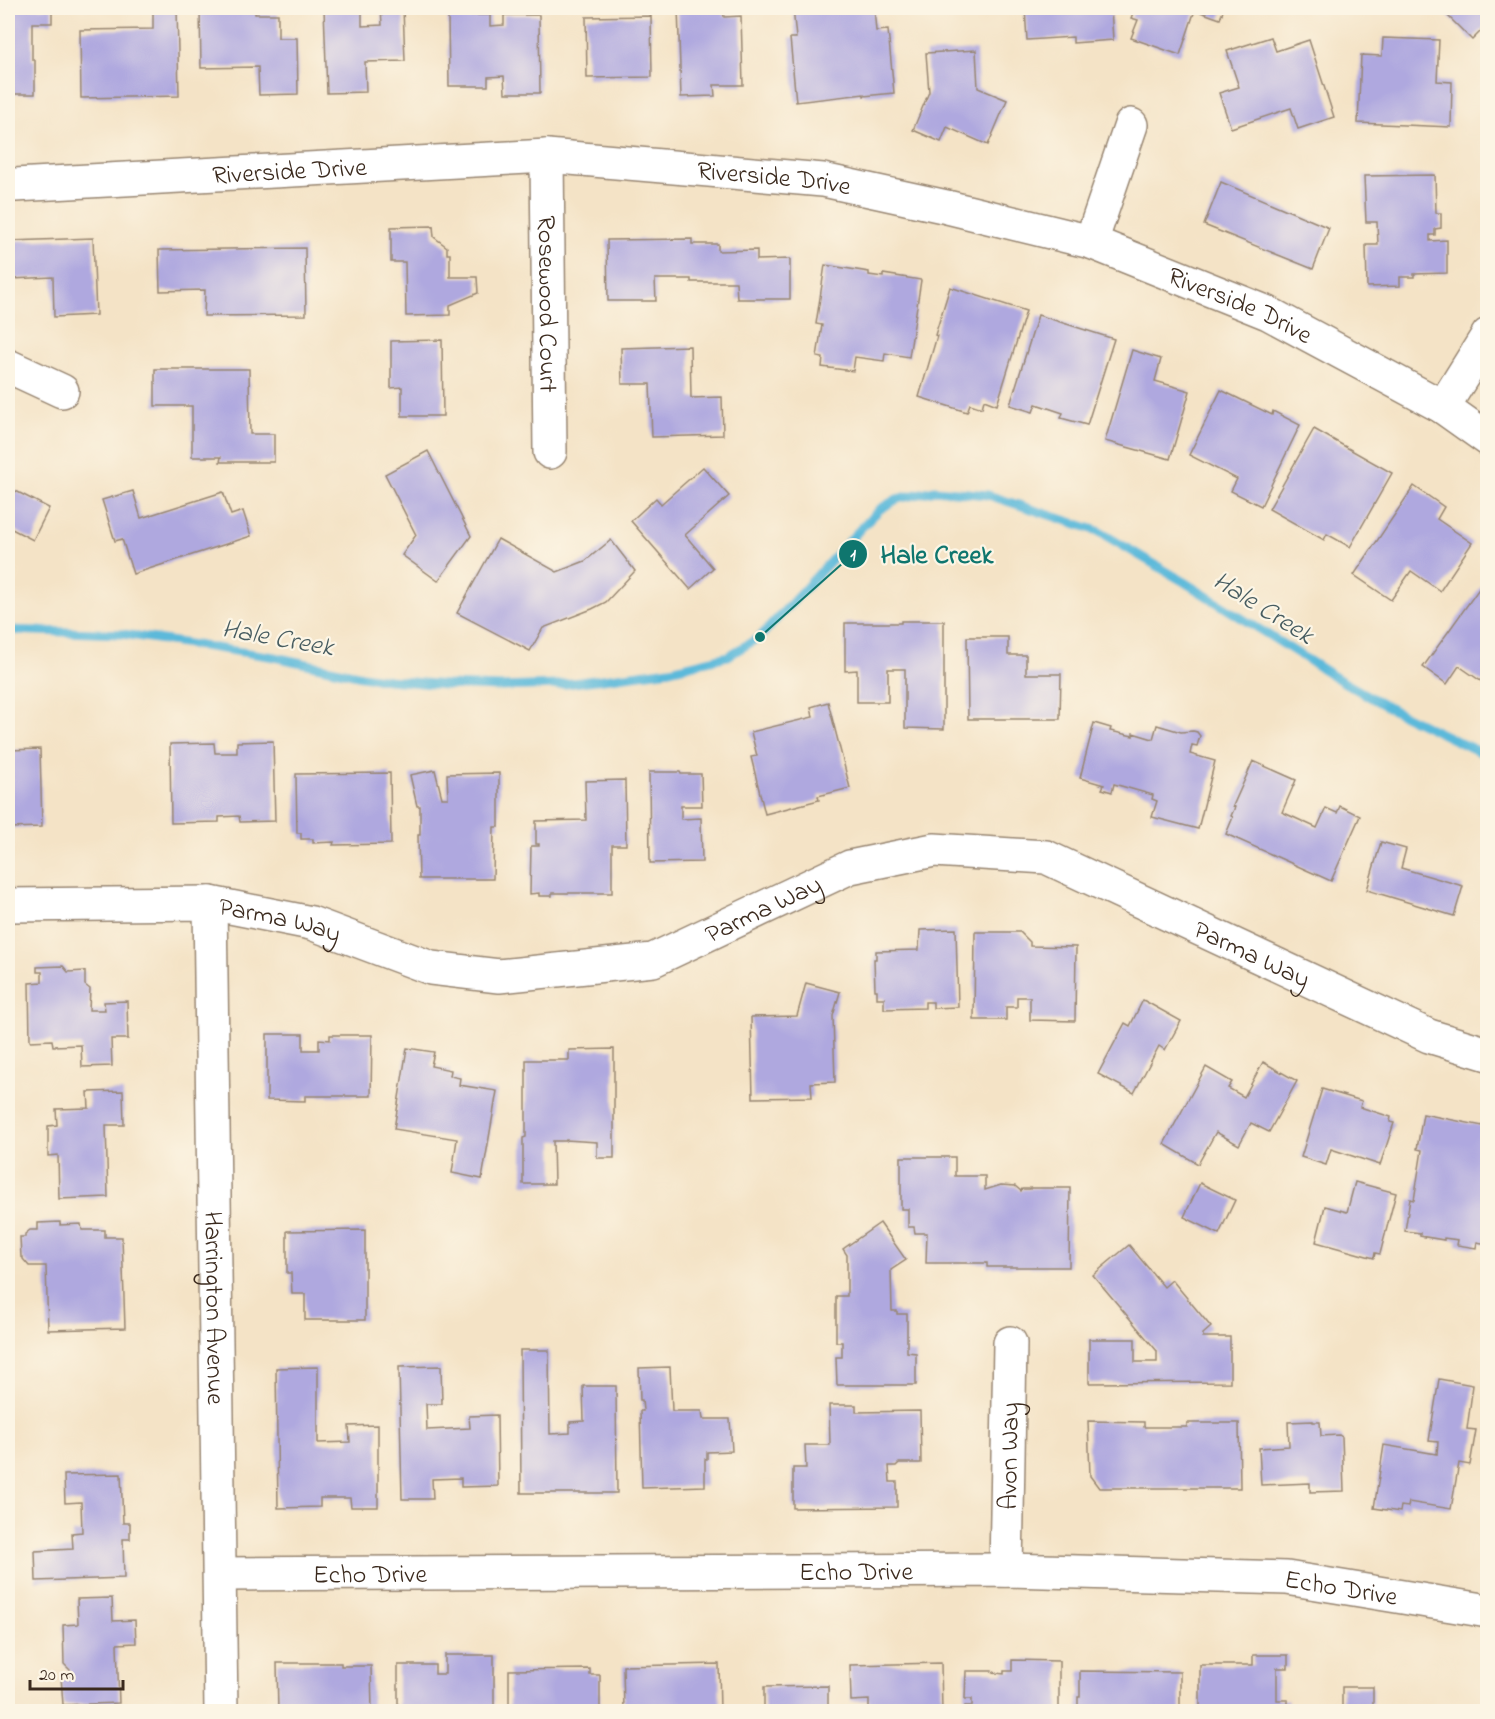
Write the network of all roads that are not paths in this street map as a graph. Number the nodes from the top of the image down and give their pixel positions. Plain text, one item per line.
1 (1131, 125) dead end
2 (547, 156) junction
3 (8, 184) edge
4 (1091, 242) junction
5 (1488, 335) edge
6 (8, 366) edge
7 (62, 391) dead end
8 (1443, 407) junction
9 (1488, 440) edge
10 (550, 452) dead end
11 (210, 903) junction
12 (8, 905) edge
13 (1488, 1054) edge
14 (1010, 1343) dead end
15 (1006, 1570) junction
16 (220, 1574) junction
17 (1488, 1611) edge
18 (221, 1712) edge

1 - 4 street
2 - 3 street, Riverside Drive
2 - 4 street, Riverside Drive
2 - 10 street, Rosewood Court
4 - 8 street, Riverside Drive
5 - 8 street
6 - 7 street
8 - 9 street, Riverside Drive
11 - 12 street, Parma Way
11 - 13 street, Parma Way
11 - 16 street, Harrington Avenue
14 - 15 street, Avon Way
15 - 16 street, Echo Drive
15 - 17 street, Echo Drive
16 - 18 street, Harrington Avenue

